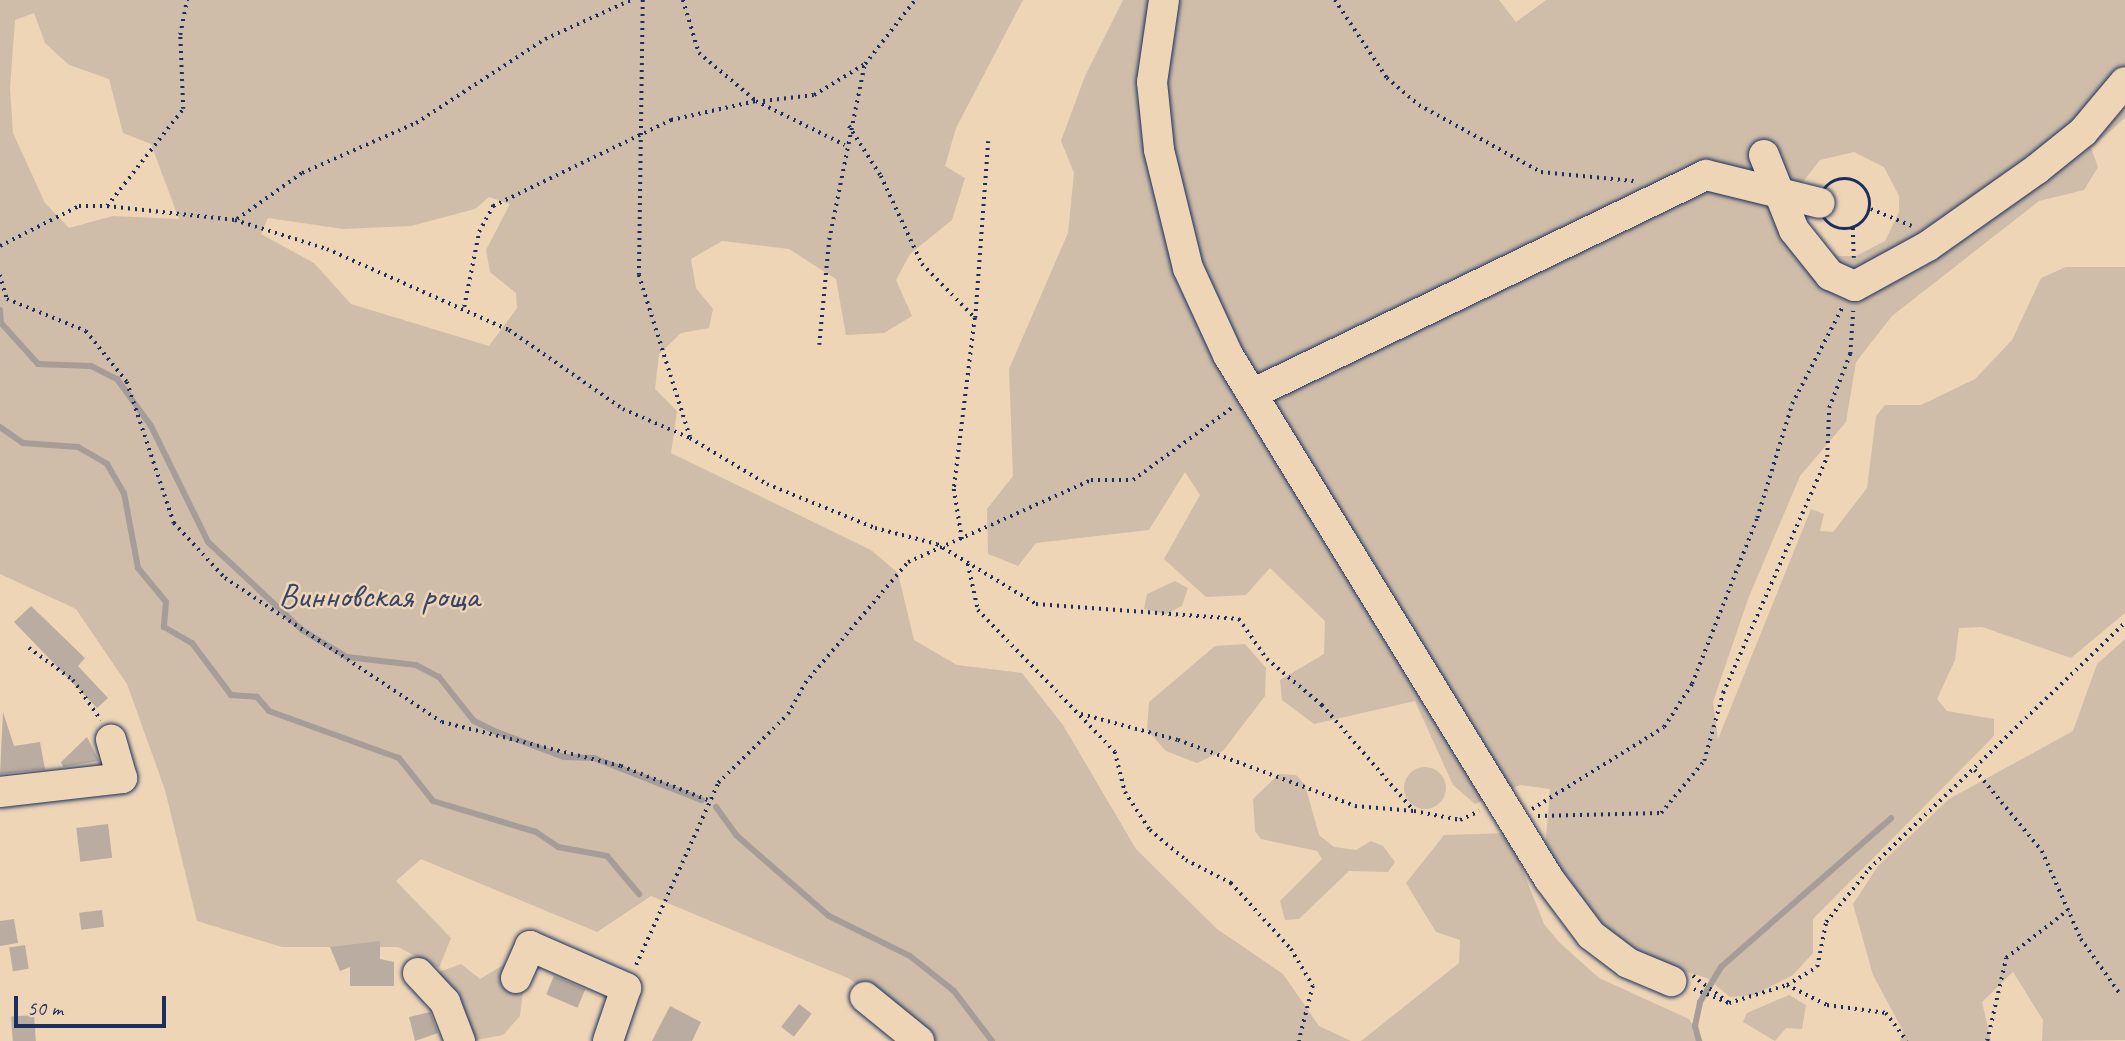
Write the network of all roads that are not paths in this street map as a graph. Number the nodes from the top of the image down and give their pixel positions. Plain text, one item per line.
1 (1164, 0) edge
2 (2125, 82) edge
3 (1764, 155) dead end
4 (1775, 191) junction
5 (1820, 203) dead end
6 (1252, 394) junction
7 (111, 740) road end
8 (0, 792) edge
9 (418, 973) dead end
10 (516, 978) dead end
11 (1671, 981) road end
12 (865, 997) dead end
13 (460, 1041) edge
14 (608, 1041) edge
15 (919, 1041) edge

1 - 6 street
2 - 4 street
3 - 4 street
4 - 5 street
4 - 6 street
6 - 11 street
7 - 8 street
9 - 13 street
10 - 14 street
12 - 15 street

